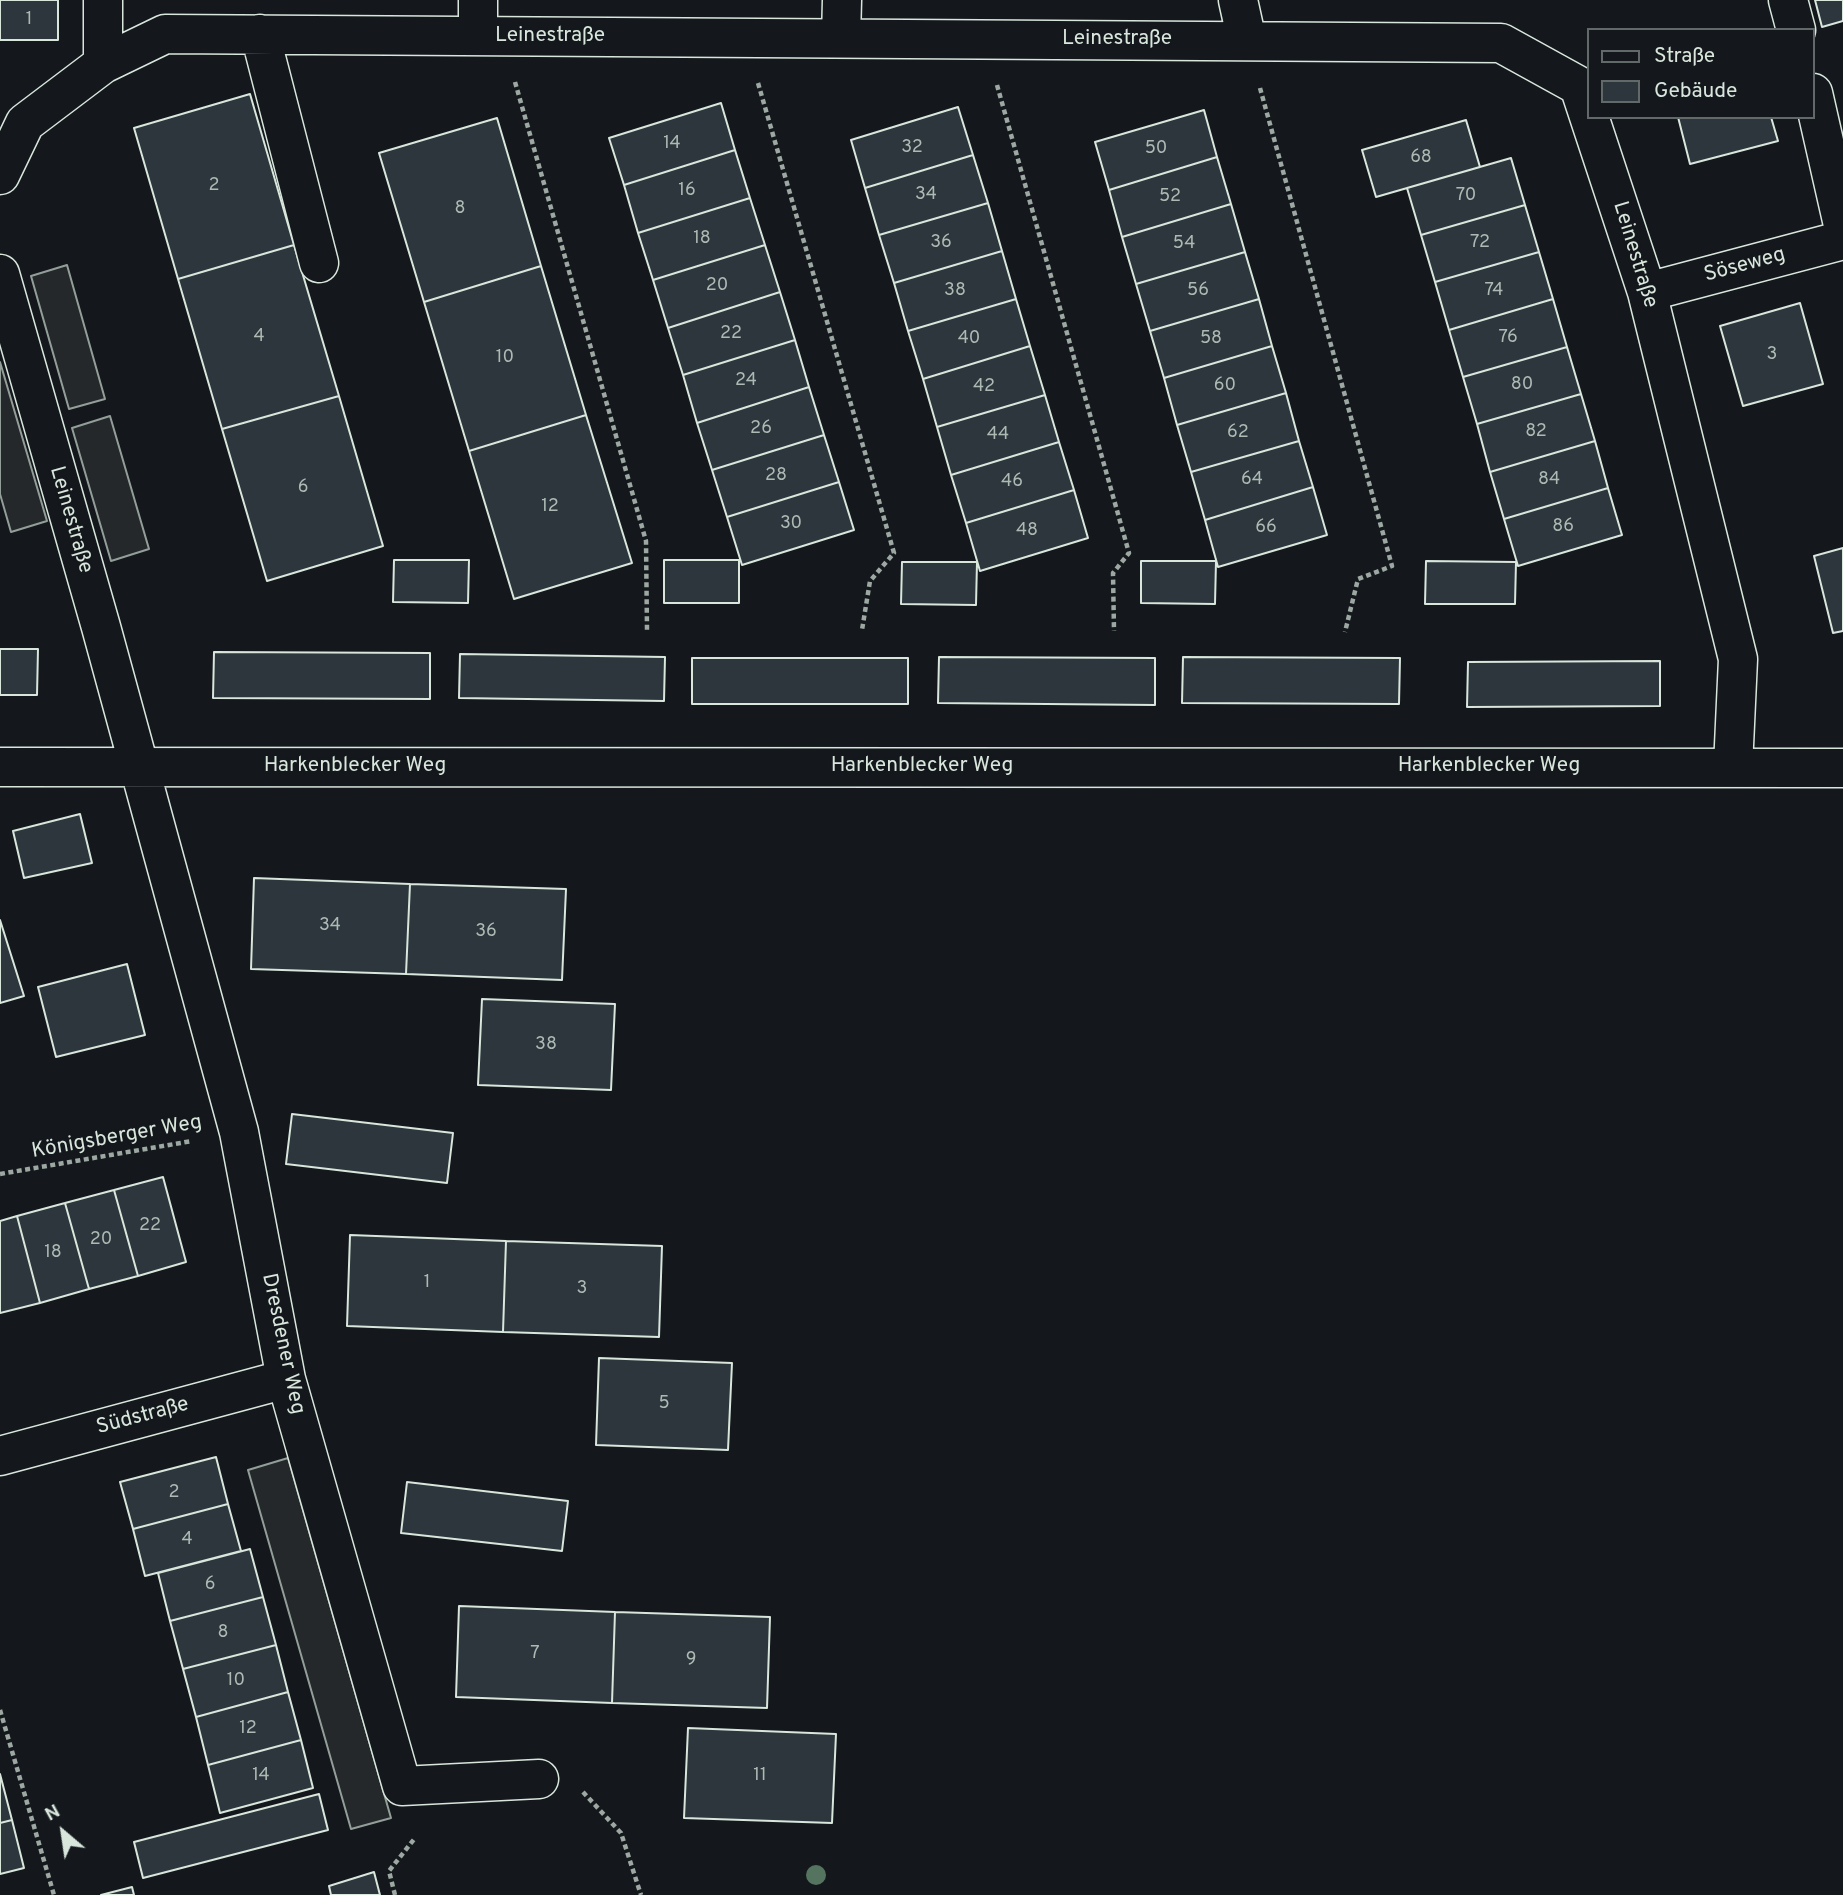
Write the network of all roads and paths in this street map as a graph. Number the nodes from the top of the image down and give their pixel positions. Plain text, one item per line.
1 (103, 0) edge
2 (842, 0) edge
3 (1238, 0) edge
4 (1788, 0) edge
5 (486, 24) edge
6 (1795, 28) edge
7 (260, 34) junction
8 (745, 37) junction
9 (841, 38) junction
10 (984, 39) junction
11 (1247, 41) junction
12 (103, 64) junction
13 (1815, 102) edge
14 (1588, 113) edge
15 (1590, 119) edge
16 (13, 122) edge
17 (0, 175) edge
18 (1843, 225) edge
19 (1843, 240) edge
20 (319, 263) dead end
21 (0, 274) edge
22 (1647, 292) junction
23 (646, 630) dead end
24 (862, 630) dead end
25 (1114, 631) dead end
26 (1345, 632) dead end
27 (138, 766) junction
28 (1733, 766) junction
29 (0, 767) edge
30 (1843, 768) edge
31 (239, 1132) junction
32 (0, 1174) edge
33 (286, 1379) junction
34 (0, 1456) edge
35 (0, 1710) edge
36 (539, 1779) joint
37 (415, 1838) dead end
38 (54, 1895) edge
39 (396, 1895) edge
40 (641, 1895) edge

1 - 12 street
2 - 9 street
3 - 11 street
4 - 6 street
5 - 7 street, Leinestraße
5 - 8 street, Leinestraße
5 - 23 path
7 - 12 street, Leinestraße
7 - 20 street
8 - 9 street, Leinestraße
8 - 24 path
9 - 10 street, Leinestraße
10 - 11 street, Leinestraße
10 - 25 path
11 - 14 street, Leinestraße
11 - 26 path
12 - 16 street, Leinestraße
13 - 18 street
15 - 22 street, Leinestraße
16 - 17 street, Leinestraße
19 - 22 street, Söseweg
21 - 27 street, Leinestraße
22 - 28 street, Leinestraße
27 - 28 street, Harkenblecker Weg
27 - 29 street, Harkenblecker Weg
27 - 31 street, Dresdener Weg
28 - 30 street, Harkenblecker Weg
31 - 32 path, Königsberger Weg
31 - 33 street, Dresdener Weg
33 - 34 street, Südstraße
33 - 36 street, Dresdener Weg
35 - 38 path
36 - 40 path
37 - 39 path

